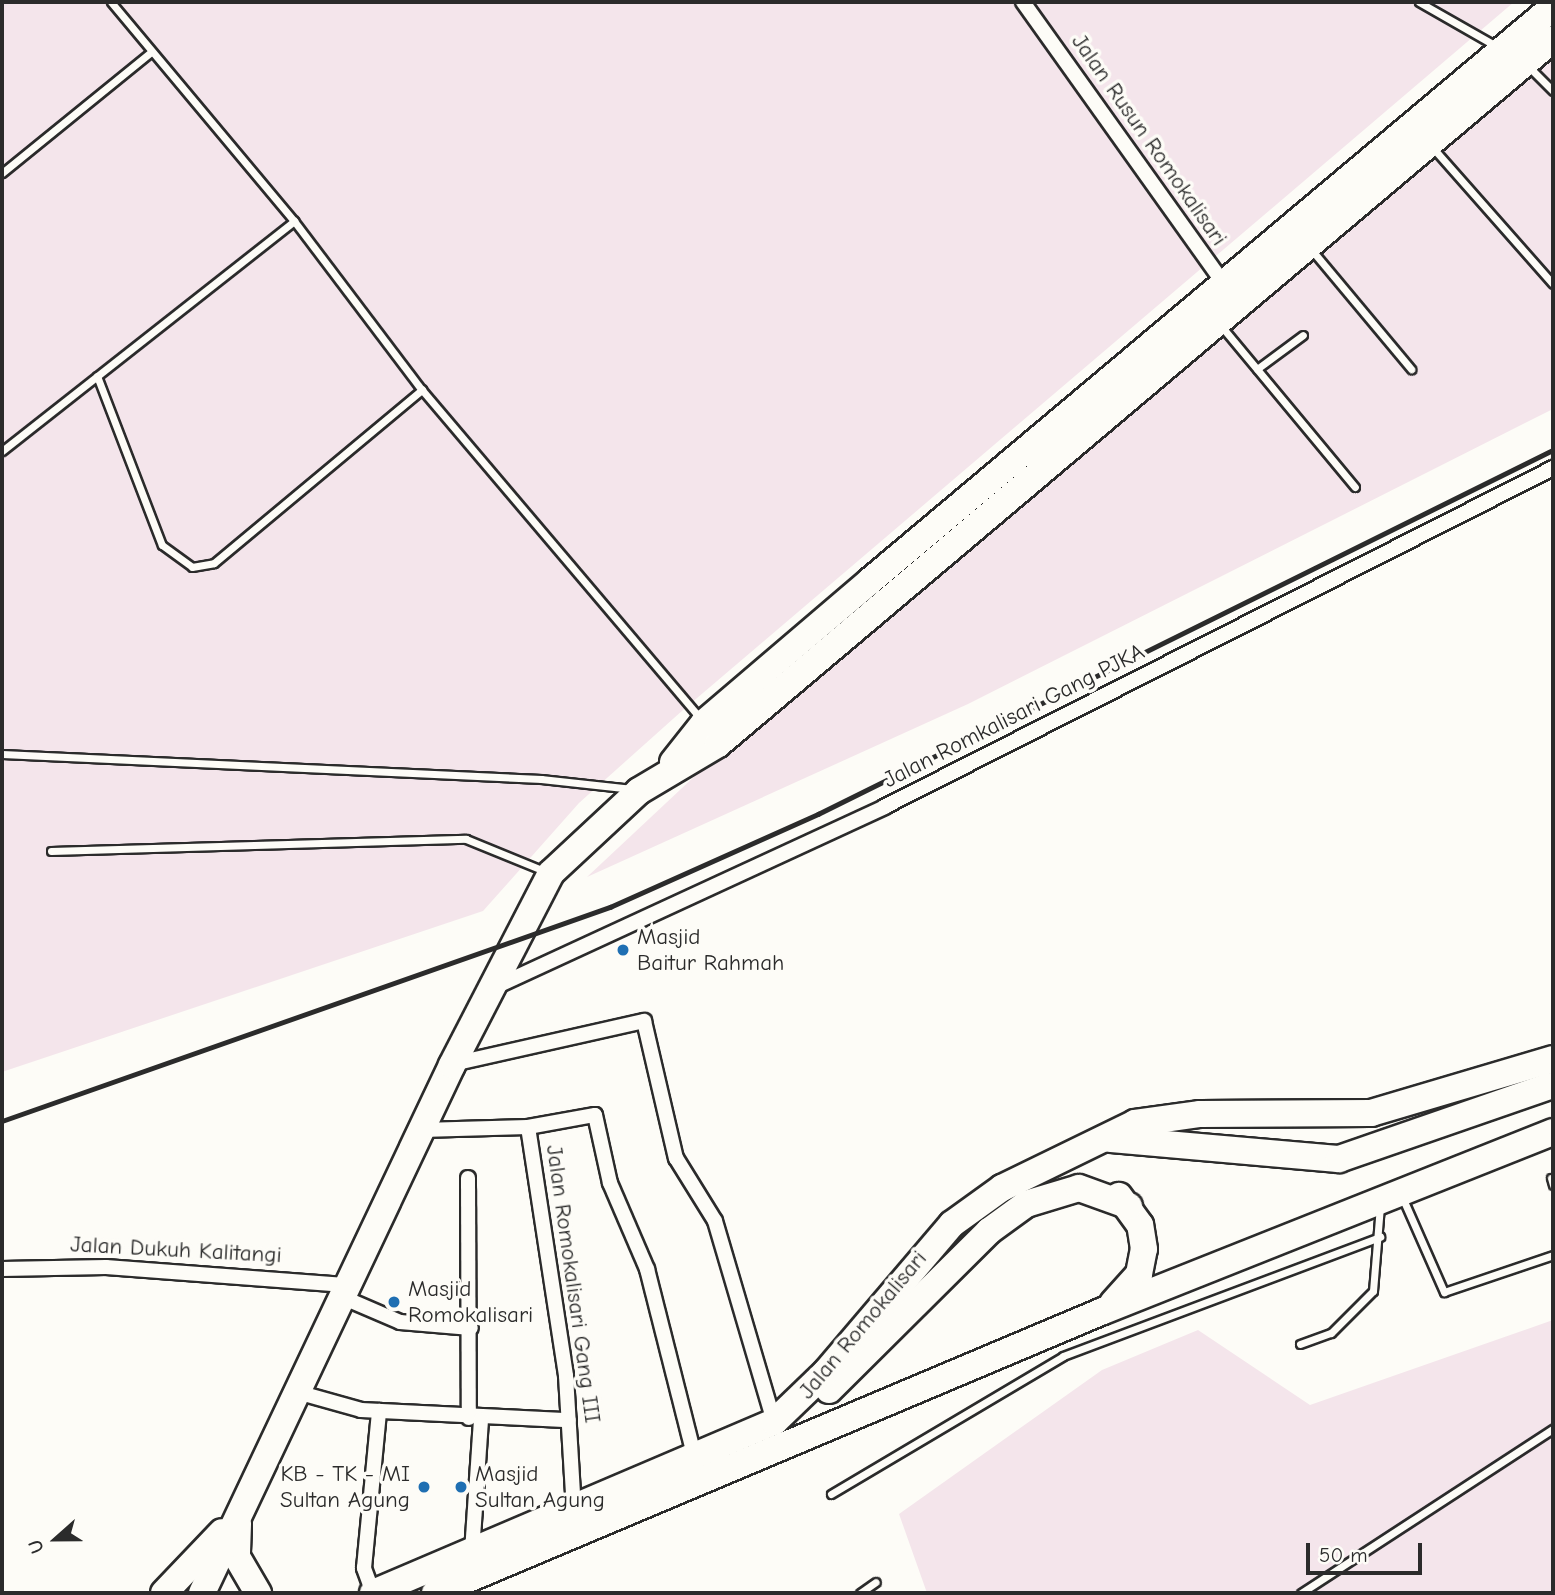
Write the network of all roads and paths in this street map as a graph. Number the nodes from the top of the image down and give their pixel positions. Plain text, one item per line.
1 (111, 2) edge
2 (1023, 2) edge
3 (1419, 2) edge
4 (1553, 7) edge
5 (1553, 39) edge
6 (151, 52) junction
7 (1514, 56) junction
8 (1553, 90) edge
9 (1429, 144) junction
10 (2, 173) edge
11 (294, 221) junction
12 (1299, 236) junction
13 (1553, 284) edge
14 (1231, 293) junction
15 (1209, 311) junction
16 (1303, 335) dead end
17 (1257, 369) junction
18 (1410, 369) dead end
19 (97, 376) junction
20 (422, 390) junction
21 (2, 451) edge
22 (1553, 468) edge
23 (1355, 487) dead end
24 (711, 734) junction
25 (2, 754) edge
26 (639, 790) junction
27 (51, 850) dead end
28 (551, 873) junction
29 (489, 990) junction
30 (1553, 1059) edge
31 (452, 1065) junction
32 (1553, 1085) edge
33 (528, 1127) junction
34 (421, 1130) junction
35 (1553, 1132) edge
36 (1101, 1140) junction
37 (1034, 1171) junction
38 (468, 1178) dead end
39 (1390, 1199) junction
40 (1129, 1206) junction
41 (1380, 1237) junction
42 (1553, 1255) edge
43 (2, 1269) edge
44 (345, 1291) junction
45 (1103, 1311) junction
46 (471, 1328) junction
47 (1300, 1344) dead end
48 (297, 1392) junction
49 (379, 1411) junction
50 (475, 1419) junction
51 (569, 1420) junction
52 (774, 1422) junction
53 (1553, 1429) edge
54 (695, 1461) junction
55 (831, 1494) dead end
56 (574, 1511) junction
57 (238, 1515) junction
58 (472, 1552) junction
59 (876, 1582) dead end
60 (164, 1593) edge
61 (202, 1593) edge
62 (258, 1593) edge
63 (373, 1593) edge
64 (435, 1593) edge
65 (860, 1593) edge
66 (1301, 1593) edge

1 - 6 lane
2 - 14 street, Jalan Rusun Romokalisari
3 - 7 lane
4 - 7 highway
5 - 7 highway
6 - 10 lane
6 - 11 lane
7 - 8 lane
7 - 9 highway
7 - 12 highway
9 - 12 highway
9 - 13 lane
11 - 19 lane
11 - 20 lane
12 - 14 highway
12 - 18 lane
14 - 15 highway
15 - 17 lane
15 - 24 highway
16 - 17 lane
17 - 23 lane
19 - 20 lane
19 - 21 lane
20 - 24 lane
22 - 29 street, Jalan Romkalisari Gang PJKA
24 - 26 highway
25 - 26 lane
26 - 28 highway
27 - 28 lane
28 - 29 highway
29 - 31 highway
30 - 36 highway, Jalan Romokalisari
31 - 34 highway
31 - 52 street
32 - 36 highway
33 - 34 street, Jalan Romokalisari Gang III
33 - 51 street, Jalan Romokalisari Gang III
33 - 54 street
34 - 44 highway
35 - 39 highway, Jalan Romokalisari
36 - 37 highway, Jalan Romokalisari
37 - 40 highway
37 - 52 highway, Jalan Romokalisari
38 - 46 street
39 - 41 lane
39 - 42 lane
39 - 45 highway, Jalan Romokalisari
40 - 45 highway
40 - 52 highway
41 - 47 lane
41 - 55 lane
43 - 44 street, Jalan Dukuh Kalitangi
44 - 46 street, Jalan Dukuh Kalitangi
44 - 48 highway
45 - 64 highway, Jalan Romokalisari
46 - 50 street
48 - 49 street
48 - 57 highway
49 - 50 street
49 - 63 street
50 - 51 street
50 - 58 street
51 - 56 street, Jalan Romokalisari Gang III
52 - 54 highway, Jalan Romokalisari
53 - 66 lane
54 - 56 highway, Jalan Romokalisari
56 - 58 highway, Jalan Romokalisari
57 - 60 highway
57 - 61 highway
57 - 62 highway
58 - 63 highway, Jalan Romokalisari
59 - 65 lane

